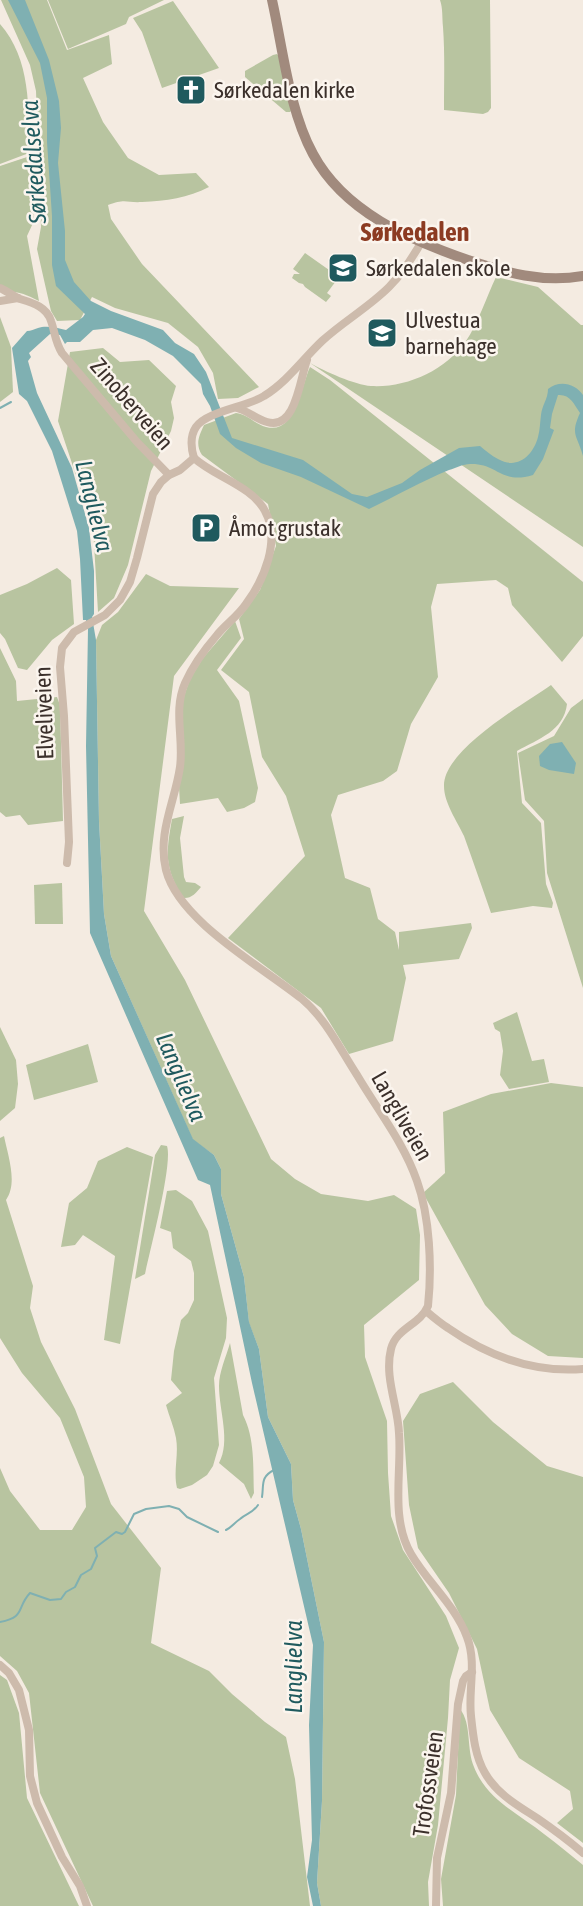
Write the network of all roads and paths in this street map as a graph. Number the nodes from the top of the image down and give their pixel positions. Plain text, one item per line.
1 (272, 0) edge
2 (421, 243) junction
3 (583, 276) edge
4 (0, 288) edge
5 (18, 298) junction
6 (0, 301) edge
7 (308, 357) junction
8 (234, 408) junction
9 (194, 458) junction
10 (169, 475) junction
11 (67, 863) dead end
12 (425, 1311) junction
13 (583, 1369) edge
14 (0, 1665) edge
15 (472, 1672) junction
16 (583, 1853) edge
17 (87, 1906) edge
18 (436, 1906) edge

1 - 2 street
2 - 3 street
2 - 7 street, Zinoberveien
4 - 5 street, Zinoberveien
5 - 6 street
5 - 10 street, Zinoberveien
7 - 8 street, Zinoberveien
7 - 8 street, Zinoberveien
8 - 9 street, Zinoberveien
9 - 10 street, Zinoberveien
9 - 12 street, Langliveien
10 - 11 street, Elveliveien
12 - 13 street
12 - 15 street
14 - 17 street
15 - 16 street
15 - 18 street, Trofossveien

